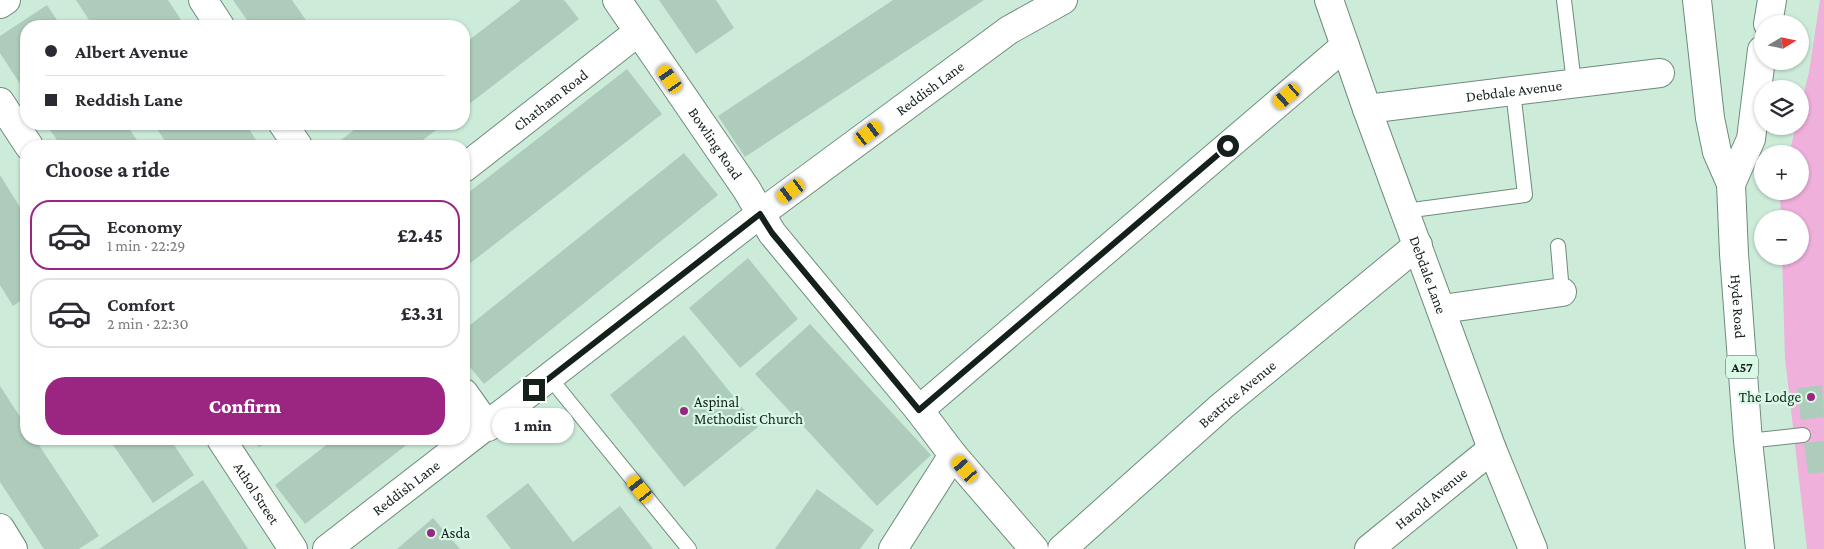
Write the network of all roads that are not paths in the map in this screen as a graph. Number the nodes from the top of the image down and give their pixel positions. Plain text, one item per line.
1 (6, 0) edge
2 (202, 0) edge
3 (617, 0) edge
4 (1063, 0) edge
5 (1329, 0) edge
6 (1564, 0) edge
7 (1697, 0) edge
8 (1714, 0) edge
9 (1772, 0) edge
10 (0, 4) edge
11 (1770, 15) edge
12 (216, 20) edge
13 (638, 32) junction
14 (1700, 32) junction
15 (1346, 46) junction
16 (1760, 70) edge
17 (1660, 73) dead end
18 (1574, 83) junction
19 (1514, 91) junction
20 (0, 102) edge
21 (1367, 109) junction
22 (25, 140) edge
23 (470, 163) edge
24 (1731, 184) junction
25 (1405, 211) junction
26 (760, 214) junction
27 (1418, 245) junction
28 (1558, 246) dead end
29 (1562, 292) joint
30 (1442, 309) junction
31 (550, 378) junction
32 (470, 401) edge
33 (919, 410) junction
34 (488, 426) junction
35 (1803, 435) dead end
36 (470, 440) edge
37 (1748, 441) junction
38 (225, 445) edge
39 (463, 445) edge
40 (1492, 449) junction
41 (953, 455) junction
42 (0, 528) edge
43 (14, 549) edge
44 (293, 549) edge
45 (327, 549) edge
46 (689, 549) edge
47 (893, 549) edge
48 (1034, 549) edge
49 (1062, 549) edge
50 (1369, 549) edge
51 (1534, 549) edge
52 (1760, 549) edge

1 - 10 main road
2 - 12 main road
3 - 13 main road, Bowling Road
4 - 26 main road, Reddish Lane
5 - 15 main road, Debdale Lane
6 - 18 lane
7 - 14 main road, Hyde Road / A57
8 - 14 main road
9 - 11 main road
13 - 23 main road, Chatham Road
13 - 26 main road, Bowling Road
14 - 24 main road, Hyde Road / A57
15 - 21 main road, Debdale Lane
15 - 33 main road
16 - 24 main road, Hyde Road / A57
17 - 18 main road, Debdale Avenue
18 - 19 main road, Debdale Avenue
19 - 21 main road, Debdale Avenue
19 - 25 lane
20 - 22 main road
21 - 25 main road, Debdale Lane
24 - 37 main road, Hyde Road / A57
25 - 27 main road, Debdale Lane
26 - 31 main road, Reddish Lane
26 - 33 main road, Bowling Road
27 - 30 main road, Debdale Lane
27 - 49 main road, Beatrice Avenue
28 - 29 lane
29 - 30 main road
30 - 40 main road, Debdale Lane
31 - 34 main road, Reddish Lane
31 - 46 lane
32 - 34 main road
33 - 41 main road, Bowling Road
34 - 36 main road, Reddish Lane
35 - 37 lane
37 - 52 main road, Hyde Road / A57
38 - 44 main road, Athol Street
39 - 45 main road, Reddish Lane
40 - 50 main road, Harold Avenue
40 - 51 main road, Debdale Lane
41 - 47 main road
41 - 48 main road, Bowling Road
42 - 43 main road

